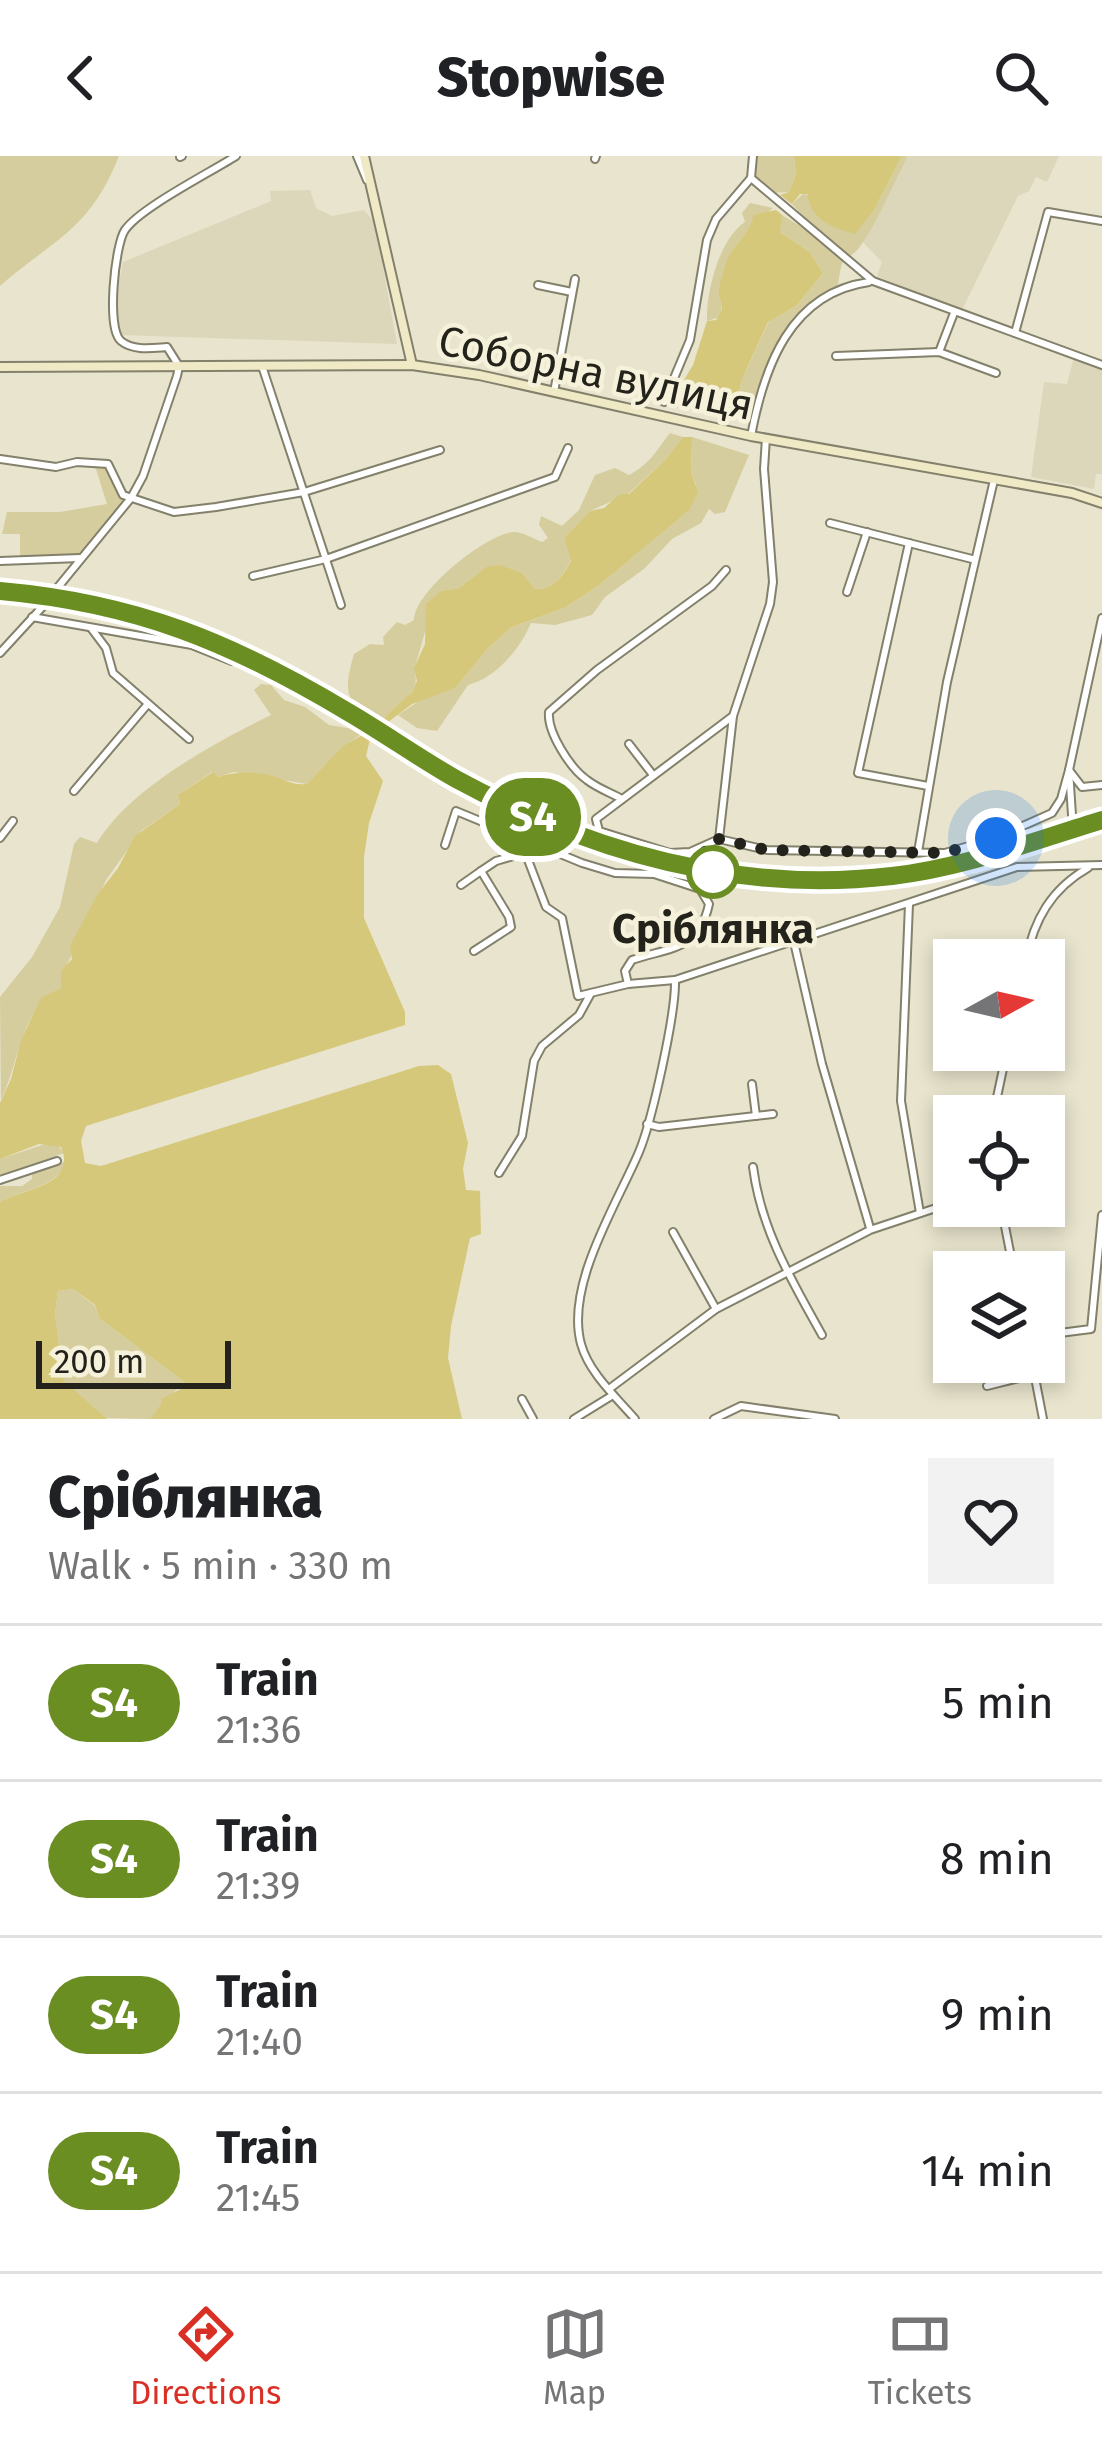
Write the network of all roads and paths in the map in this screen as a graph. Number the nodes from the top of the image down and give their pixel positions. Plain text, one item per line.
1 (236, 156) edge
2 (360, 156) edge
3 (753, 156) edge
4 (751, 178) junction
5 (1102, 221) edge
6 (574, 279) dead end
7 (873, 281) junction
8 (538, 285) dead end
9 (572, 292) junction
10 (954, 313) junction
11 (1015, 333) junction
12 (939, 352) junction
13 (836, 356) dead end
14 (412, 365) junction
15 (1102, 365) edge
16 (179, 366) junction
17 (262, 366) junction
18 (0, 367) edge
19 (996, 373) dead end
20 (554, 392) junction
21 (664, 402) dead end
22 (751, 436) junction
23 (766, 438) junction
24 (568, 448) dead end
25 (440, 451) dead end
26 (0, 459) edge
27 (142, 476) junction
28 (994, 480) junction
29 (304, 492) junction
30 (131, 498) junction
31 (1102, 503) edge
32 (149, 506) junction
33 (830, 523) dead end
34 (867, 532) junction
35 (909, 543) junction
36 (80, 558) junction
37 (326, 559) junction
38 (973, 559) junction
39 (0, 561) edge
40 (726, 570) dead end
41 (253, 576) dead end
42 (54, 592) dead end
43 (847, 592) dead end
44 (46, 603) dead end
45 (341, 604) dead end
46 (32, 617) junction
47 (1102, 618) edge
48 (88, 625) junction
49 (0, 653) edge
50 (232, 661) dead end
51 (147, 704) junction
52 (733, 716) junction
53 (189, 739) dead end
54 (629, 744) dead end
55 (1069, 770) junction
56 (653, 775) junction
57 (1102, 785) edge
58 (928, 786) junction
59 (74, 790) dead end
60 (622, 799) junction
61 (1072, 815) dead end
62 (14, 821) dead end
63 (0, 838) edge
64 (719, 839) junction
65 (445, 844) dead end
66 (541, 848) junction
67 (525, 852) junction
68 (918, 852) junction
69 (1102, 865) edge
70 (1091, 866) junction
71 (482, 871) junction
72 (461, 885) dead end
73 (909, 904) junction
74 (1032, 939) edge
75 (794, 942) junction
76 (474, 951) dead end
77 (675, 980) junction
78 (628, 984) junction
79 (591, 993) junction
80 (752, 1084) dead end
81 (772, 1114) dead end
82 (756, 1117) junction
83 (647, 1124) junction
84 (57, 1161) dead end
85 (753, 1168) dead end
86 (499, 1173) dead end
87 (0, 1180) edge
88 (933, 1209) edge
89 (920, 1213) junction
90 (1102, 1215) edge
91 (870, 1229) junction
92 (673, 1232) dead end
93 (788, 1273) junction
94 (716, 1309) junction
95 (1065, 1332) edge
96 (822, 1335) dead end
97 (999, 1383) edge
98 (1037, 1383) edge
99 (987, 1386) dead end
100 (611, 1392) junction
101 (522, 1399) dead end
102 (532, 1419) edge
103 (574, 1419) edge
104 (635, 1419) edge
105 (714, 1419) edge
106 (835, 1419) edge
107 (1043, 1419) edge

1 - 16 street
2 - 14 main road
3 - 4 street
4 - 7 street
4 - 21 street
5 - 11 street
6 - 9 street
7 - 10 street
7 - 22 street
8 - 9 street
9 - 20 street
10 - 11 street
10 - 12 street
11 - 15 street
12 - 13 street
12 - 19 street
14 - 17 main road, Соборна вулиця
14 - 20 main road, Соборна вулиця
16 - 17 main road, Соборна вулиця
16 - 18 main road, Соборна вулиця
16 - 27 street
17 - 29 street
20 - 22 main road, Соборна вулиця
22 - 23 main road, Соборна вулиця
23 - 28 main road, Соборна вулиця
23 - 52 street
24 - 37 street
25 - 29 street
26 - 30 street
27 - 30 street
27 - 32 street
28 - 31 main road, Соборна вулиця
28 - 38 street
29 - 32 street
29 - 37 street
30 - 32 street
30 - 36 street
33 - 34 street
34 - 35 street
34 - 43 street
35 - 38 street
35 - 58 street
36 - 39 street
36 - 42 street
37 - 41 street
37 - 45 street
38 - 58 street
40 - 60 street
44 - 46 street
46 - 48 street
46 - 49 street
47 - 55 street
48 - 50 street
48 - 51 street
51 - 53 street
51 - 59 street
52 - 56 street
52 - 64 street
54 - 56 street
55 - 57 street
55 - 61 street
55 - 68 street
56 - 60 street
58 - 68 street
60 - 64 street
62 - 63 street
64 - 68 street
65 - 66 street
66 - 67 street
66 - 78 street
67 - 71 street
67 - 79 street
69 - 70 street
70 - 73 street
70 - 74 street
71 - 72 street
71 - 76 street
73 - 75 street
73 - 89 street
75 - 77 street
75 - 91 street
77 - 78 street
77 - 83 street
78 - 79 street
79 - 86 street
80 - 82 street
81 - 82 street
82 - 83 street
83 - 100 street
84 - 87 street
85 - 93 street
88 - 89 street
89 - 91 street
90 - 95 street
91 - 93 street
92 - 94 street
93 - 94 street
93 - 96 street
94 - 100 street
97 - 99 street
98 - 107 street
100 - 103 street
100 - 104 street
101 - 102 street
105 - 106 street

